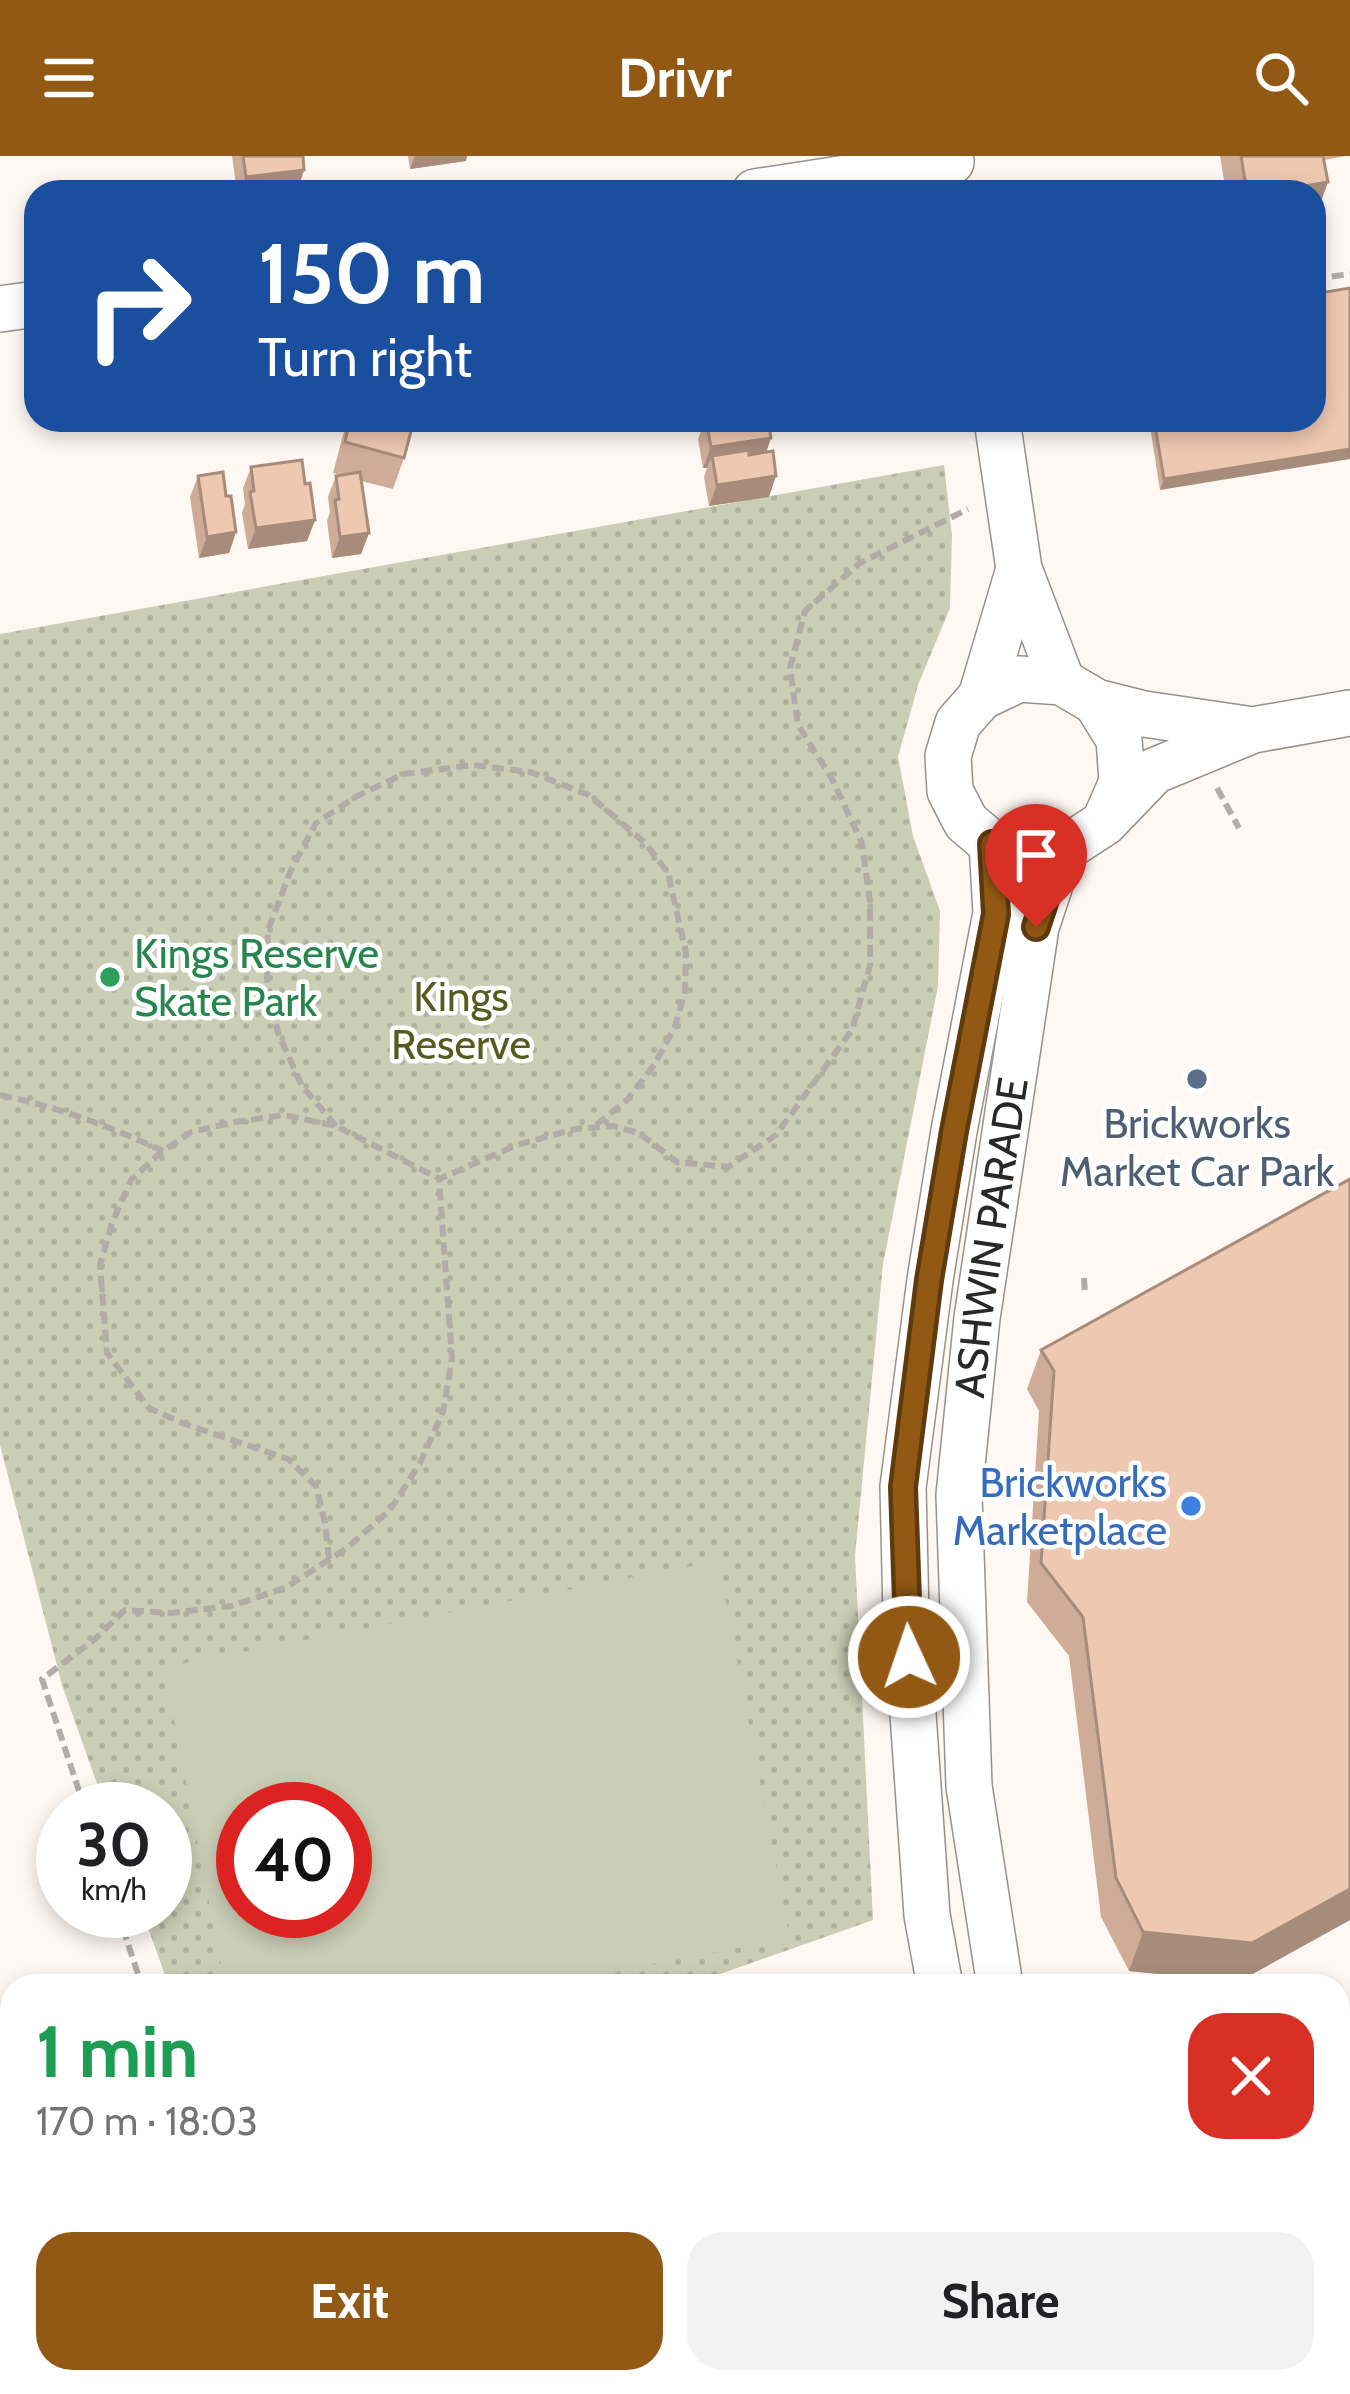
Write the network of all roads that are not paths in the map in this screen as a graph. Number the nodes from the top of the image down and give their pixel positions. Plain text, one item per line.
1 (952, 170) edge
2 (862, 180) edge
3 (999, 432) edge
4 (1019, 569) junction
5 (1079, 692) junction
6 (980, 697) junction
7 (1350, 713) edge
8 (1253, 730) junction
9 (1104, 823) junction
10 (992, 844) junction
11 (1061, 851) junction
12 (938, 1974) edge
13 (998, 1974) edge

1 - 2 street
3 - 4 street
4 - 5 street
4 - 6 street
5 - 6 street
5 - 8 street
5 - 9 street
6 - 10 street
7 - 8 street
8 - 9 street
9 - 11 street
10 - 11 street
10 - 12 street, ASHWIN PARADE
11 - 13 street, ASHWIN PARADE

